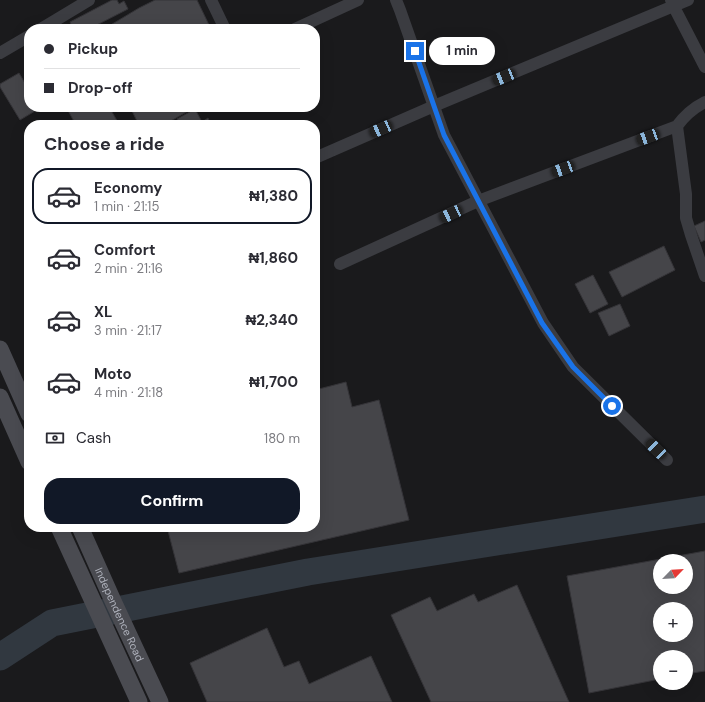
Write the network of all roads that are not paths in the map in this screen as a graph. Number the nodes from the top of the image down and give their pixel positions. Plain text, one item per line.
1 (89, 0) edge
2 (211, 0) edge
3 (358, 0) edge
4 (396, 0) edge
5 (688, 0) edge
6 (672, 3) edge
7 (49, 24) edge
8 (223, 24) edge
9 (306, 24) edge
10 (24, 39) edge
11 (0, 54) edge
12 (705, 67) edge
13 (705, 102) edge
14 (434, 106) junction
15 (676, 126) junction
16 (320, 156) edge
17 (478, 201) junction
18 (340, 264) dead end
19 (705, 276) edge
20 (0, 349) edge
21 (0, 398) edge
22 (24, 403) edge
23 (24, 451) edge
24 (668, 460) dead end
25 (61, 532) edge
26 (82, 532) edge
27 (139, 702) edge
28 (160, 702) edge

1 - 7 street
2 - 8 street
3 - 9 street
4 - 14 street
5 - 6 street
6 - 12 street
6 - 14 street
10 - 11 street
13 - 15 street
14 - 16 street
14 - 17 street
15 - 17 street
15 - 19 street
17 - 18 street
17 - 24 street
20 - 22 main road
21 - 23 main road
25 - 27 main road, Independence Road
26 - 28 main road, Independence Road

